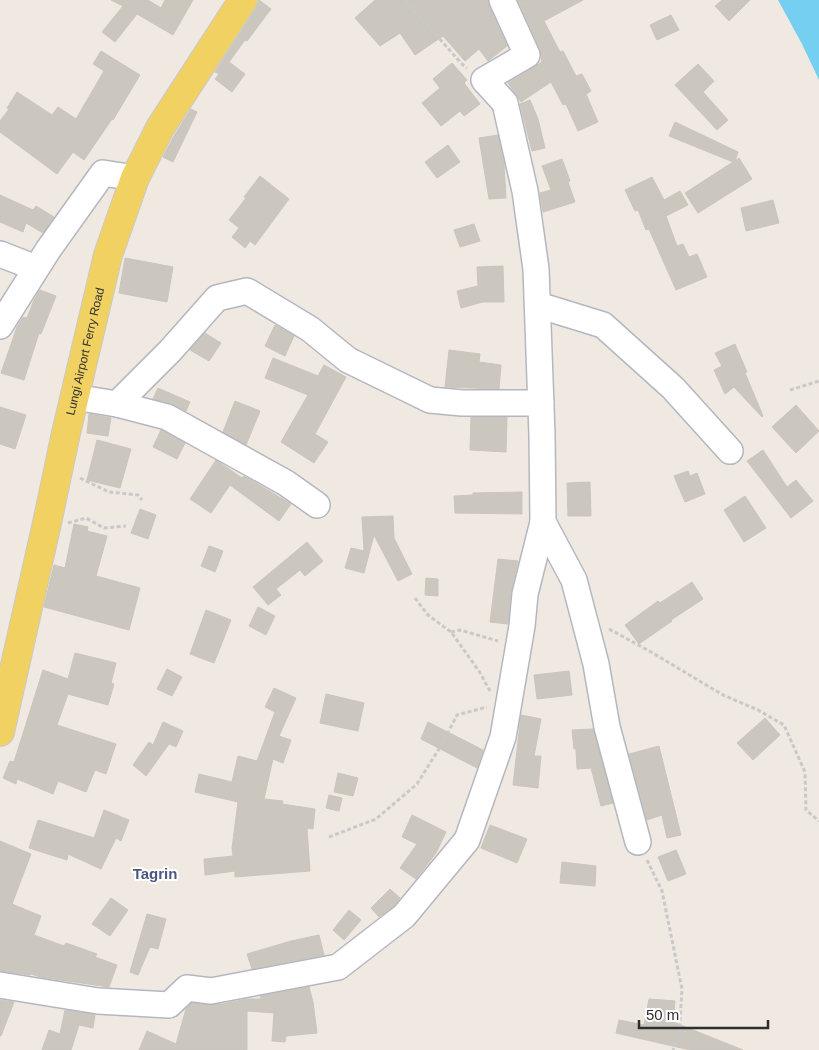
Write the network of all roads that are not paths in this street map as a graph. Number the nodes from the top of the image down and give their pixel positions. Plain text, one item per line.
1 (243, 0) edge
2 (502, 0) edge
3 (135, 178) junction
4 (0, 254) edge
5 (36, 268) junction
6 (538, 305) junction
7 (0, 326) edge
8 (74, 397) junction
9 (541, 403) junction
10 (117, 404) junction
11 (730, 451) dead end
12 (317, 505) dead end
13 (543, 522) junction
14 (0, 732) edge
15 (638, 842) road end
16 (0, 985) edge

1 - 3 main road, Lungi Airport Ferry Road
2 - 6 street
3 - 5 street
3 - 8 main road, Lungi Airport Ferry Road
4 - 5 street
5 - 7 street
6 - 9 street
6 - 11 street
8 - 10 street
8 - 14 main road, Lungi Airport Ferry Road
9 - 10 street
9 - 13 street
10 - 12 street
13 - 15 street
13 - 16 street

